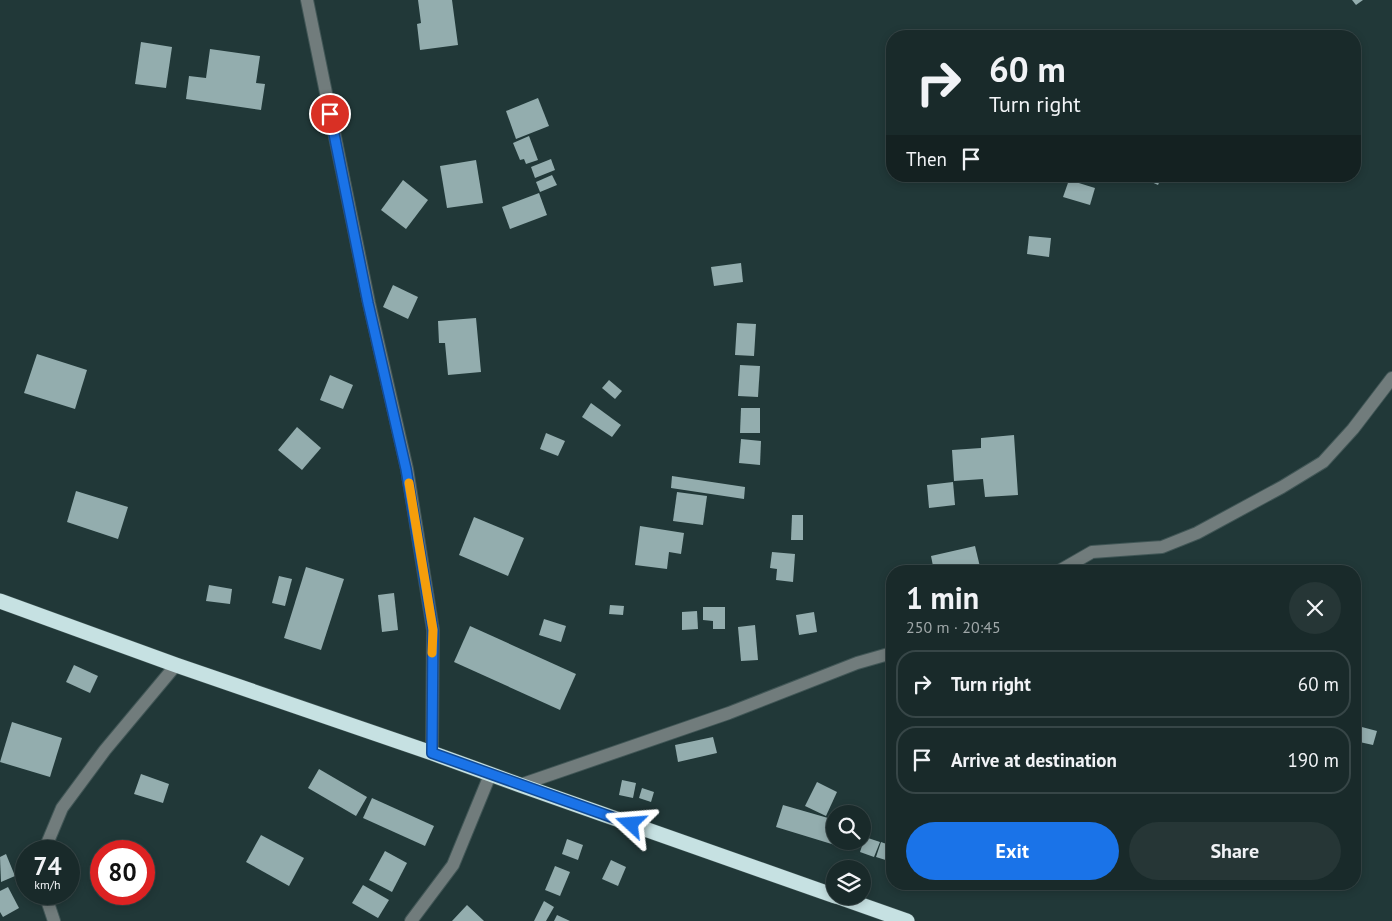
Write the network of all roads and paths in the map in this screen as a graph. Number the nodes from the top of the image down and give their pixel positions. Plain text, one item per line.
1 (307, 0) edge
2 (1392, 378) edge
3 (1069, 565) edge
4 (0, 601) edge
5 (886, 655) edge
6 (176, 664) junction
7 (432, 753) junction
8 (490, 774) junction
9 (520, 785) junction
10 (49, 840) edge
11 (826, 892) edge
12 (49, 905) edge
13 (862, 905) edge
14 (54, 921) edge
15 (411, 921) edge
16 (907, 921) edge

1 - 7 street
2 - 3 street
4 - 6 highway
5 - 9 street
6 - 7 highway
6 - 10 street
7 - 8 highway
8 - 9 highway
8 - 15 street
9 - 11 highway
12 - 14 street
13 - 16 highway

